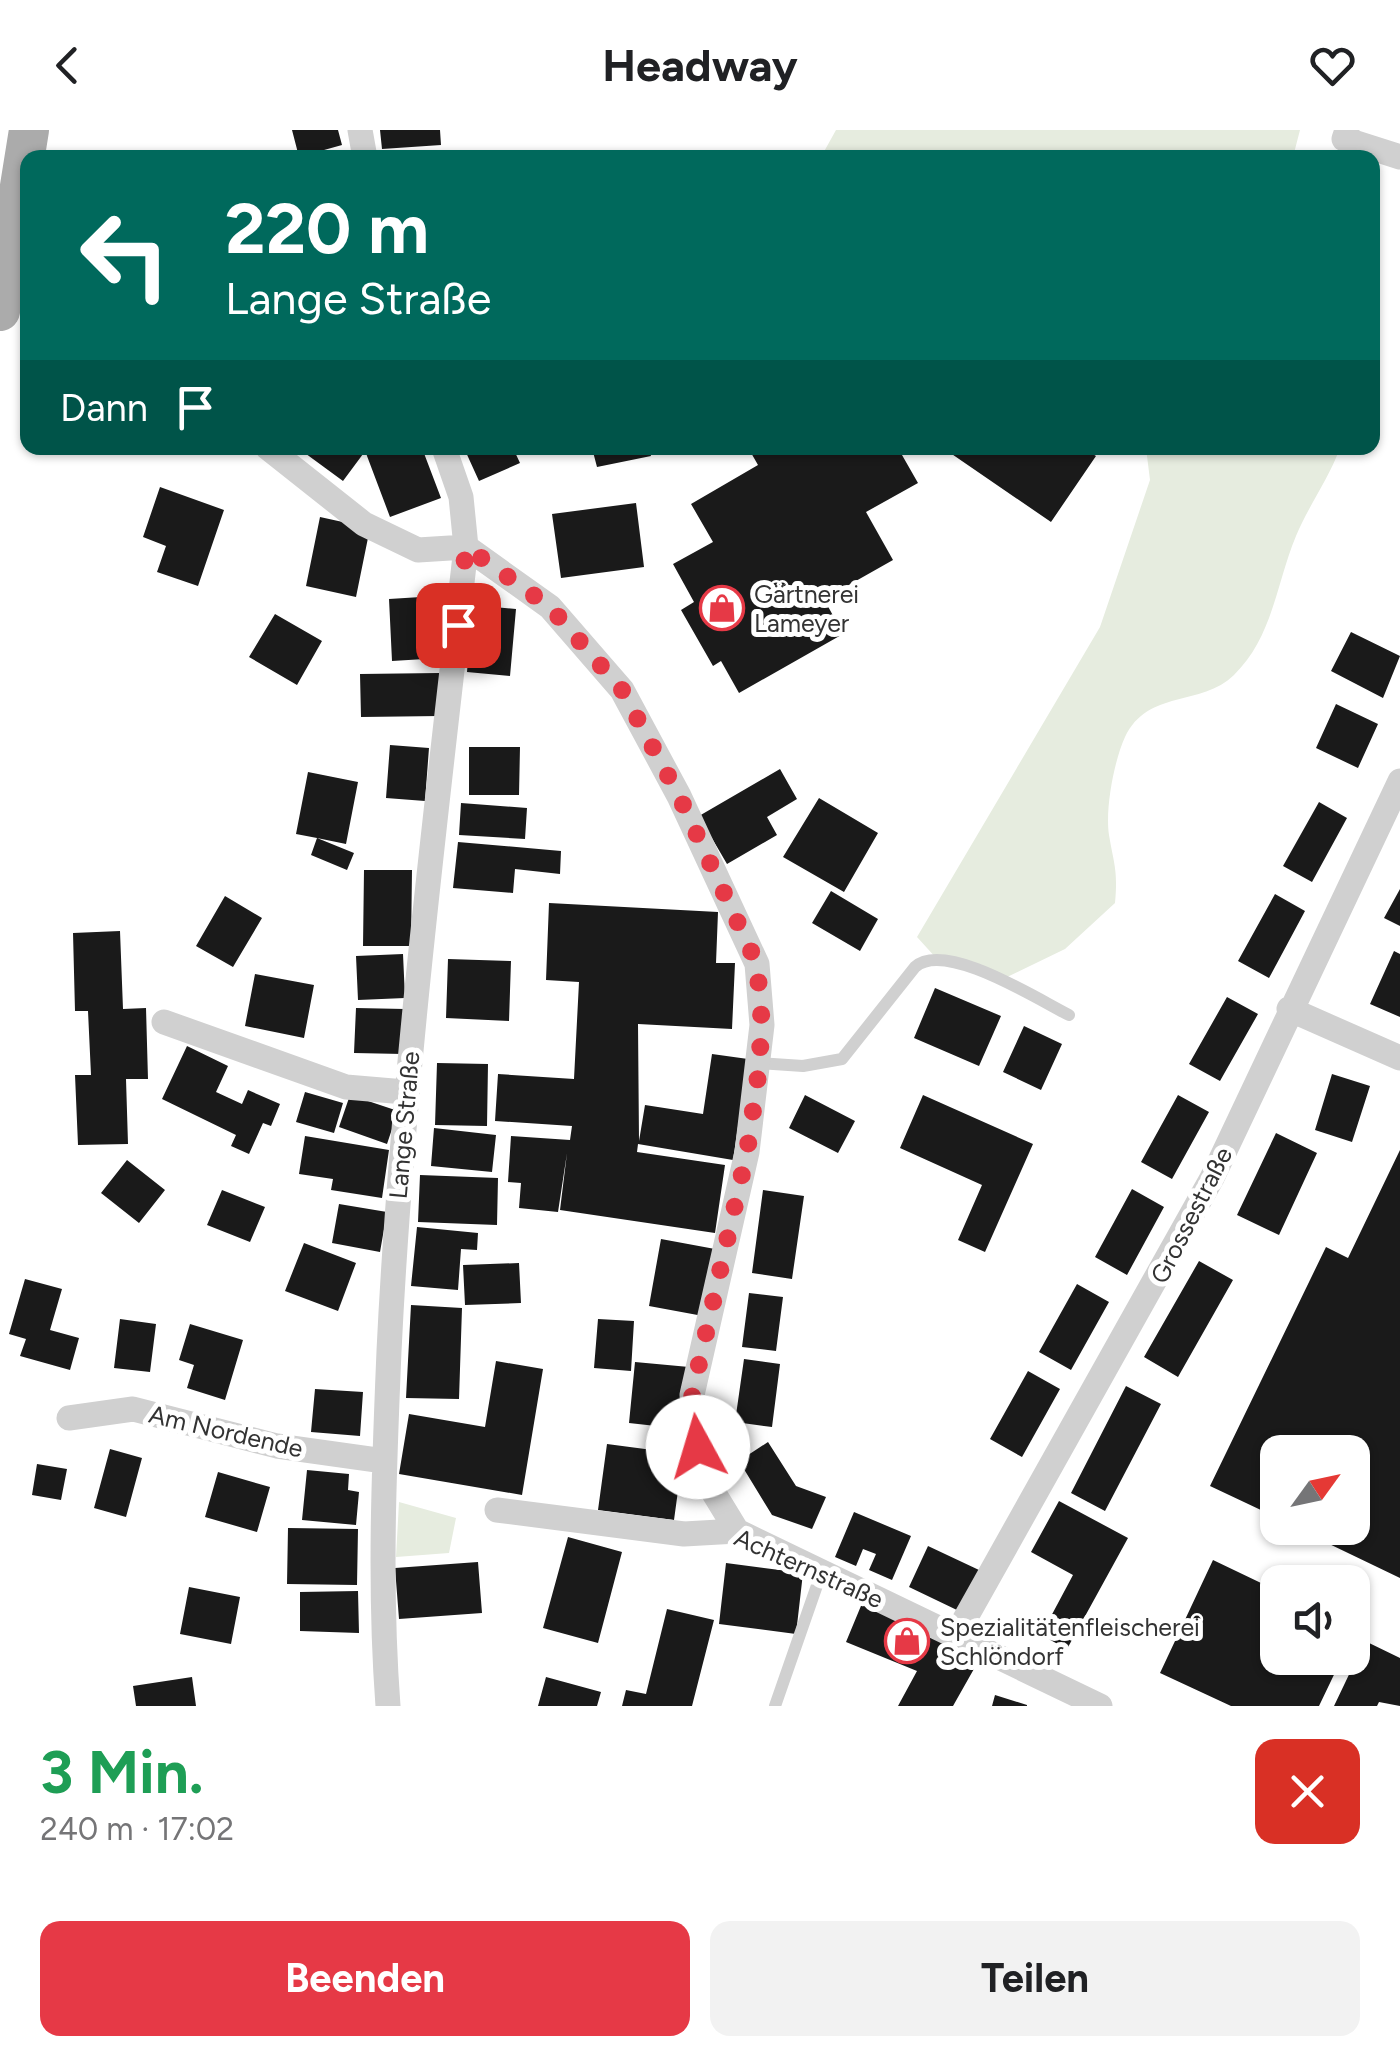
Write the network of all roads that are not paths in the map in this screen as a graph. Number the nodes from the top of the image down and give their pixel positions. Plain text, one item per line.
1 (1347, 130) edge
2 (1378, 150) edge
3 (20, 186) edge
4 (0, 311) edge
5 (277, 455) edge
6 (446, 455) edge
7 (466, 547) junction
8 (1400, 781) edge
9 (1289, 1010) junction
10 (1069, 1015) dead end
11 (164, 1022) dead end
12 (1400, 1058) edge
13 (759, 1063) junction
14 (405, 1092) junction
15 (68, 1418) dead end
16 (384, 1461) junction
17 (497, 1510) dead end
18 (737, 1531) junction
19 (822, 1571) junction
20 (956, 1635) junction
21 (1074, 1700) edge
22 (388, 1706) edge
23 (774, 1706) edge
24 (1100, 1706) edge

1 - 2 street
3 - 4 main road
5 - 7 street
6 - 7 street, Lange Straße
7 - 13 street
7 - 14 street, Lange Straße
8 - 9 street, Grossestraße
9 - 12 street
9 - 20 street, Grossestraße
10 - 13 lane
11 - 14 street
13 - 18 street
14 - 16 street, Lange Straße
15 - 16 street, Am Nordende
16 - 22 street, Lange Straße
17 - 18 street, Achternstraße
18 - 19 street, Achternstraße
19 - 20 street, Achternstraße
19 - 23 lane
20 - 21 street, Achternstraße
21 - 24 street, Achternstraße

